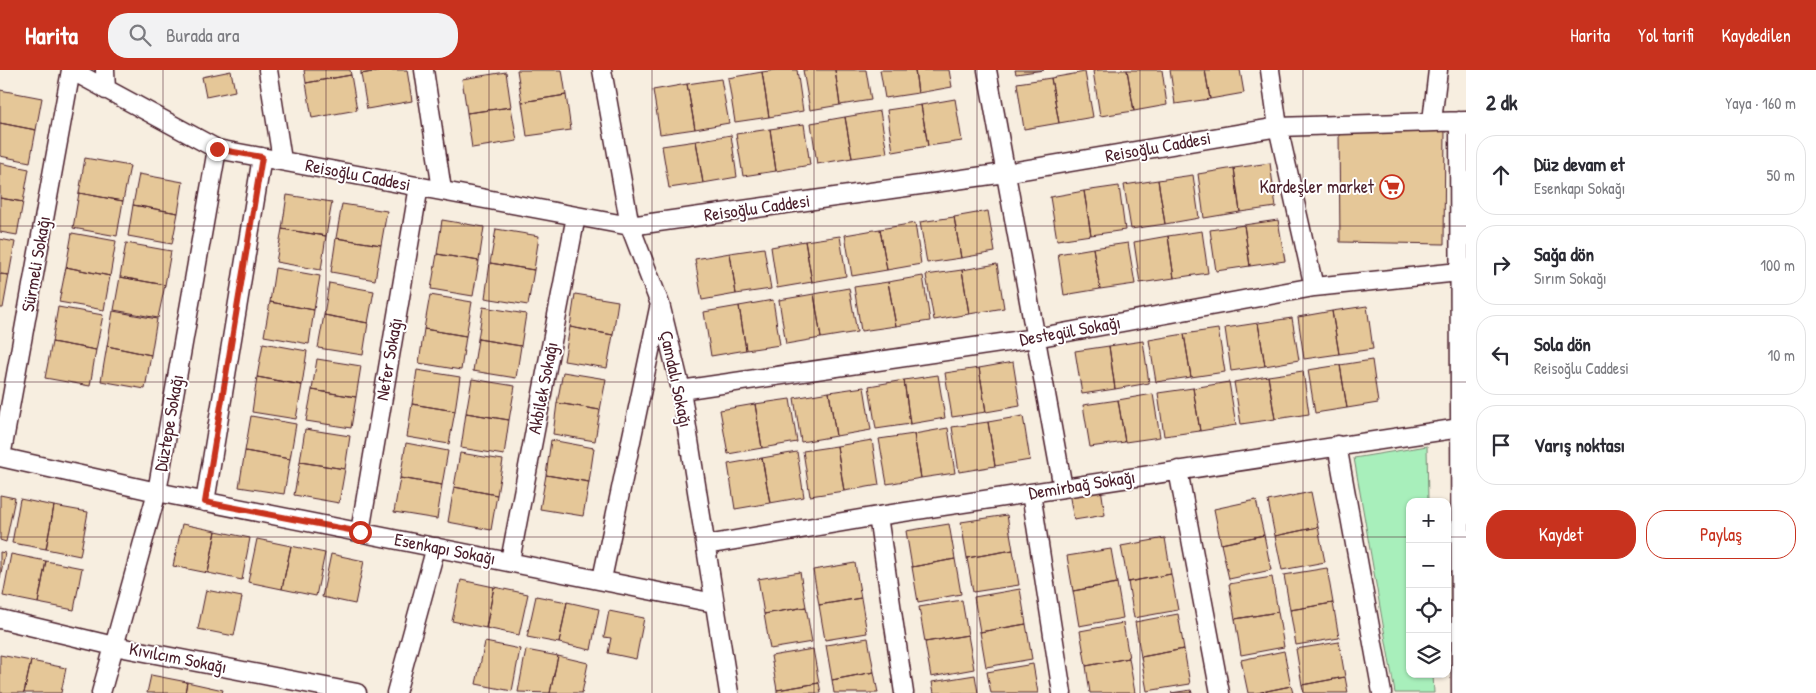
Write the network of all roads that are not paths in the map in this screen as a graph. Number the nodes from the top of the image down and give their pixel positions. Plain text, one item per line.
1 (71, 70) edge
2 (104, 70) edge
3 (268, 70) edge
4 (424, 70) edge
5 (602, 70) edge
6 (987, 70) edge
7 (1270, 70) edge
8 (1438, 70) edge
9 (106, 90) junction
10 (1432, 121) junction
11 (1462, 121) edge
12 (1278, 127) junction
13 (217, 149) junction
14 (262, 157) junction
15 (282, 160) junction
16 (1005, 173) junction
17 (419, 186) junction
18 (442, 190) junction
19 (576, 216) junction
20 (630, 226) junction
21 (1459, 272) junction
22 (1314, 287) junction
23 (1463, 303) edge
24 (660, 304) junction
25 (1036, 338) junction
26 (681, 390) junction
27 (1460, 428) junction
28 (1337, 446) junction
29 (0, 457) edge
30 (1178, 470) junction
31 (1063, 488) junction
32 (157, 492) junction
33 (1031, 493) junction
34 (205, 502) junction
35 (878, 516) junction
36 (360, 532) junction
37 (706, 545) junction
38 (436, 547) junction
39 (510, 561) junction
40 (602, 580) junction
41 (714, 603) junction
42 (0, 619) edge
43 (114, 646) junction
44 (101, 693) edge
45 (357, 693) edge
46 (396, 693) edge
47 (729, 693) edge
48 (904, 693) edge
49 (1062, 693) edge
50 (1220, 693) edge
51 (1382, 693) edge
52 (1461, 693) edge

1 - 9 street, Reisoğlu Caddesi
1 - 29 street, Sürmeli Sokağı
2 - 9 street
3 - 15 street
4 - 18 street
5 - 20 street, Çamdalı Sokağı
6 - 16 street
7 - 12 street
8 - 10 street
9 - 13 street, Reisoğlu Caddesi
10 - 11 street, Reisoğlu Caddesi
10 - 12 street, Reisoğlu Caddesi
11 - 21 street
12 - 16 street, Reisoğlu Caddesi
12 - 22 street
13 - 14 street, Reisoğlu Caddesi
13 - 32 street, Düztepe Sokağı
14 - 15 street, Reisoğlu Caddesi
14 - 34 street
15 - 17 street, Reisoğlu Caddesi
16 - 20 street, Reisoğlu Caddesi
16 - 25 street
17 - 18 street, Reisoğlu Caddesi
17 - 36 street, Nefer Sokağı
18 - 19 street, Reisoğlu Caddesi
19 - 20 street, Reisoğlu Caddesi
19 - 39 street, Akbilek Sokağı
20 - 24 street, Çamdalı Sokağı
21 - 22 street, Destegül Sokağı
21 - 23 street
22 - 25 street, Destegül Sokağı
23 - 27 street
24 - 26 street, Çamdalı Sokağı
24 - 40 street
25 - 26 street, Destegül Sokağı
25 - 31 street
26 - 37 street, Çamdalı Sokağı
27 - 28 street, Demirbağ Sokağı
27 - 52 street
28 - 30 street, Demirbağ Sokağı
28 - 51 street
29 - 32 street, Esenkapı Sokağı
30 - 31 street, Demirbağ Sokağı
30 - 50 street
31 - 33 street, Demirbağ Sokağı
32 - 34 street, Esenkapı Sokağı
32 - 43 street, Düztepe Sokağı
33 - 35 street, Demirbağ Sokağı
33 - 49 street
34 - 36 street, Esenkapı Sokağı
35 - 37 street, Demirbağ Sokağı
35 - 48 street
36 - 38 street, Esenkapı Sokağı
37 - 41 street, Çamdalı Sokağı
38 - 39 street, Esenkapı Sokağı
38 - 46 street
39 - 40 street, Esenkapı Sokağı
40 - 41 street, Esenkapı Sokağı
41 - 47 street, Çamdalı Sokağı
42 - 43 street, Kıvılcım Sokağı
43 - 44 street, Düztepe Sokağı
43 - 45 street, Kıvılcım Sokağı

